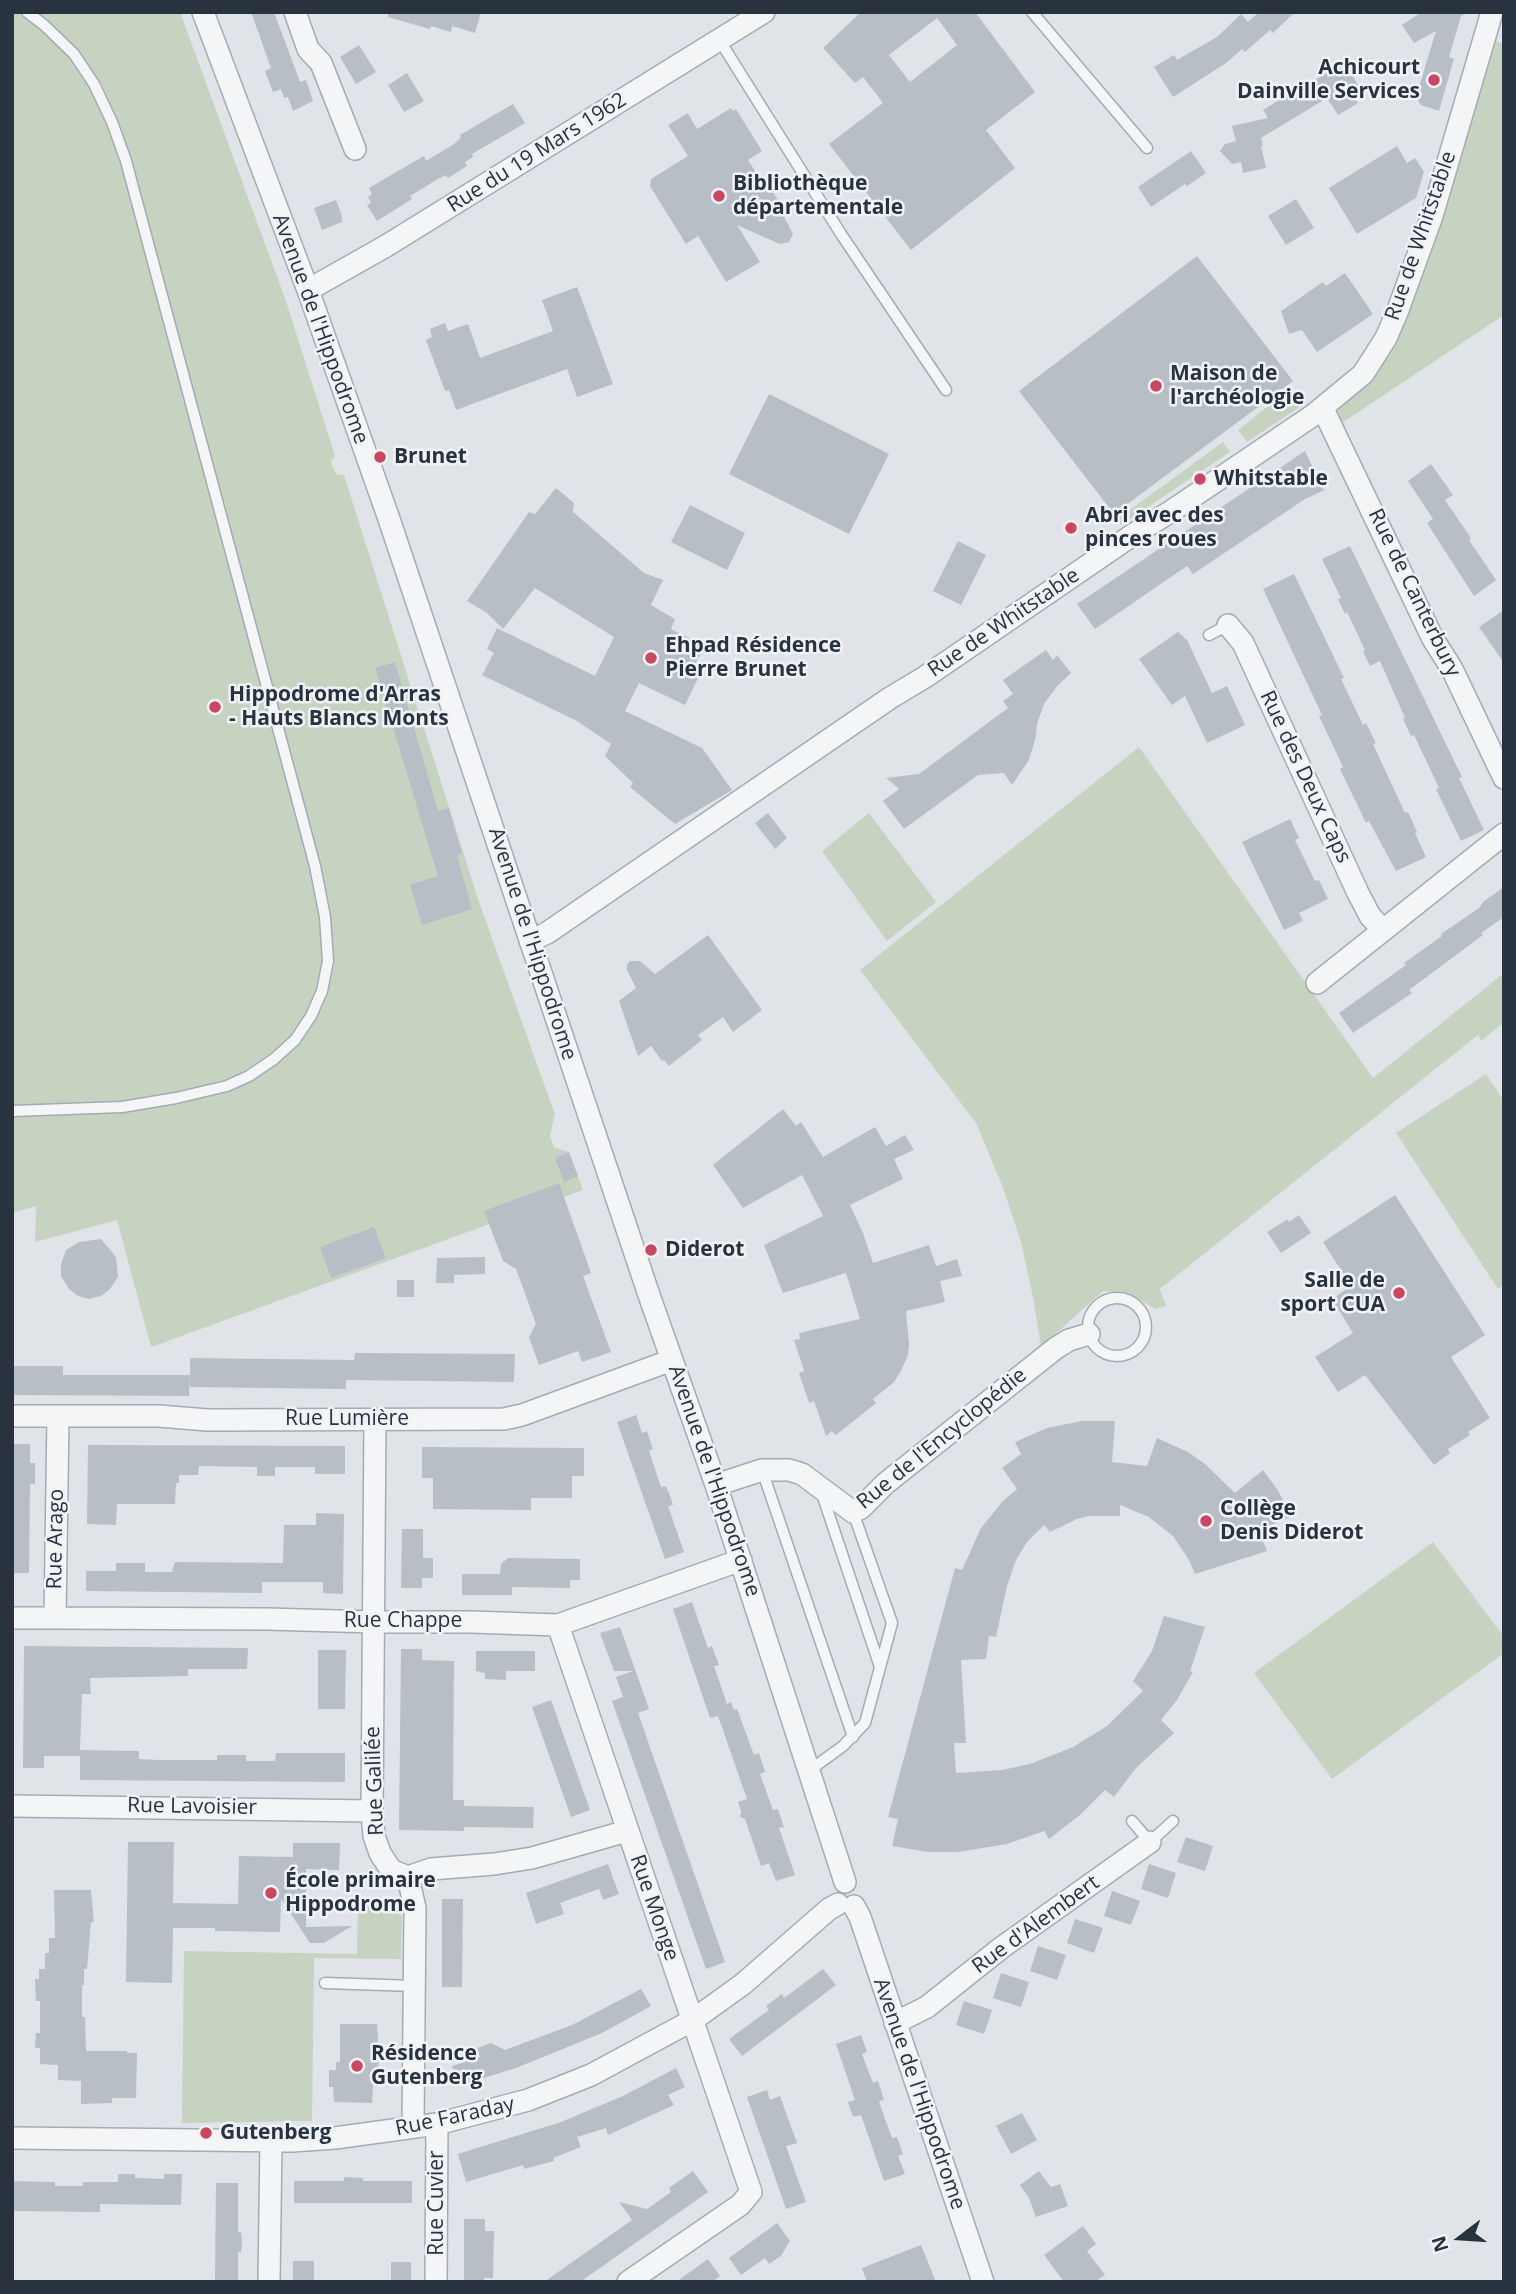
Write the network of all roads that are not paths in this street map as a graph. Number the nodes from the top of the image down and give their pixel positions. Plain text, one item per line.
1 (27, 12) edge
2 (203, 12) edge
3 (295, 12) edge
4 (764, 12) edge
5 (1032, 12) edge
6 (1492, 12) edge
7 (720, 41) junction
8 (1147, 148) dead end
9 (355, 149) dead end
10 (308, 290) junction
11 (946, 390) dead end
12 (1323, 409) junction
13 (1218, 630) dead end
14 (1504, 778) edge
15 (1504, 834) edge
16 (1383, 930) junction
17 (530, 941) junction
18 (1317, 983) dead end
19 (12, 1111) edge
20 (1089, 1334) junction
21 (672, 1360) junction
22 (12, 1416) edge
23 (58, 1417) junction
24 (375, 1419) junction
25 (762, 1470) junction
26 (716, 1485) junction
27 (819, 1486) junction
28 (853, 1512) junction
29 (741, 1560) junction
30 (12, 1618) edge
31 (55, 1618) junction
32 (374, 1622) junction
33 (558, 1625) junction
34 (880, 1667) junction
35 (853, 1737) junction
36 (810, 1770) junction
37 (12, 1806) edge
38 (372, 1811) junction
39 (1132, 1821) dead end
40 (1173, 1821) dead end
41 (627, 1831) junction
42 (1150, 1842) junction
43 (408, 1877) junction
44 (846, 1905) junction
45 (325, 1983) dead end
46 (414, 1986) junction
47 (692, 2020) junction
48 (895, 2023) junction
49 (437, 2124) junction
50 (413, 2127) junction
51 (12, 2138) edge
52 (271, 2141) junction
53 (269, 2282) edge
54 (436, 2282) edge
55 (628, 2282) edge
56 (983, 2282) edge

1 - 19 lane
2 - 10 street, Avenue de l'Hippodrome
3 - 9 street
4 - 7 street, Rue du 19 Mars 1962
5 - 8 lane
6 - 12 street, Rue de Whitstable
7 - 10 street, Rue du 19 Mars 1962
7 - 11 lane
10 - 17 street, Avenue de l'Hippodrome
12 - 14 street, Rue de Canterbury
12 - 17 street, Rue de Whitstable
13 - 16 street, Rue des Deux Caps
15 - 16 street
16 - 18 street
17 - 21 street, Avenue de l'Hippodrome
20 - 20 lane
20 - 28 street, Rue de l'Encyclopédie
21 - 24 street, Rue Lumière
21 - 26 street, Avenue de l'Hippodrome
22 - 23 street, Rue Lumière
23 - 24 street, Rue Lumière
23 - 31 street, Rue Arago
24 - 32 street, Rue Galilée
25 - 26 street, Rue de l'Encyclopédie
25 - 27 street, Rue de l'Encyclopédie
25 - 35 lane
26 - 29 street, Avenue de l'Hippodrome
27 - 28 street, Rue de l'Encyclopédie
27 - 34 lane
28 - 34 lane
29 - 33 street, Rue Chappe
29 - 36 street, Avenue de l'Hippodrome
30 - 31 street, Rue Arago
31 - 32 street, Rue Chappe
32 - 33 street, Rue Chappe
32 - 38 street, Rue Galilée
33 - 41 street, Rue Monge
34 - 35 lane
35 - 36 lane
36 - 44 street, Avenue de l'Hippodrome
37 - 38 street, Rue Lavoisier
38 - 43 street, Rue Galilée
39 - 42 lane
40 - 42 lane, Rue d'Alembert
41 - 43 street
41 - 47 street, Rue Monge
42 - 48 street, Rue d'Alembert
43 - 46 street
44 - 47 street, Rue Faraday
44 - 48 street, Avenue de l'Hippodrome
45 - 46 lane
46 - 50 street
47 - 49 street, Rue Faraday
47 - 55 street, Rue Monge
48 - 56 street, Avenue de l'Hippodrome
49 - 50 street, Rue Faraday
49 - 54 street, Rue Cuvier
50 - 52 street, Rue Faraday
51 - 52 street, Rue Faraday
52 - 53 street

